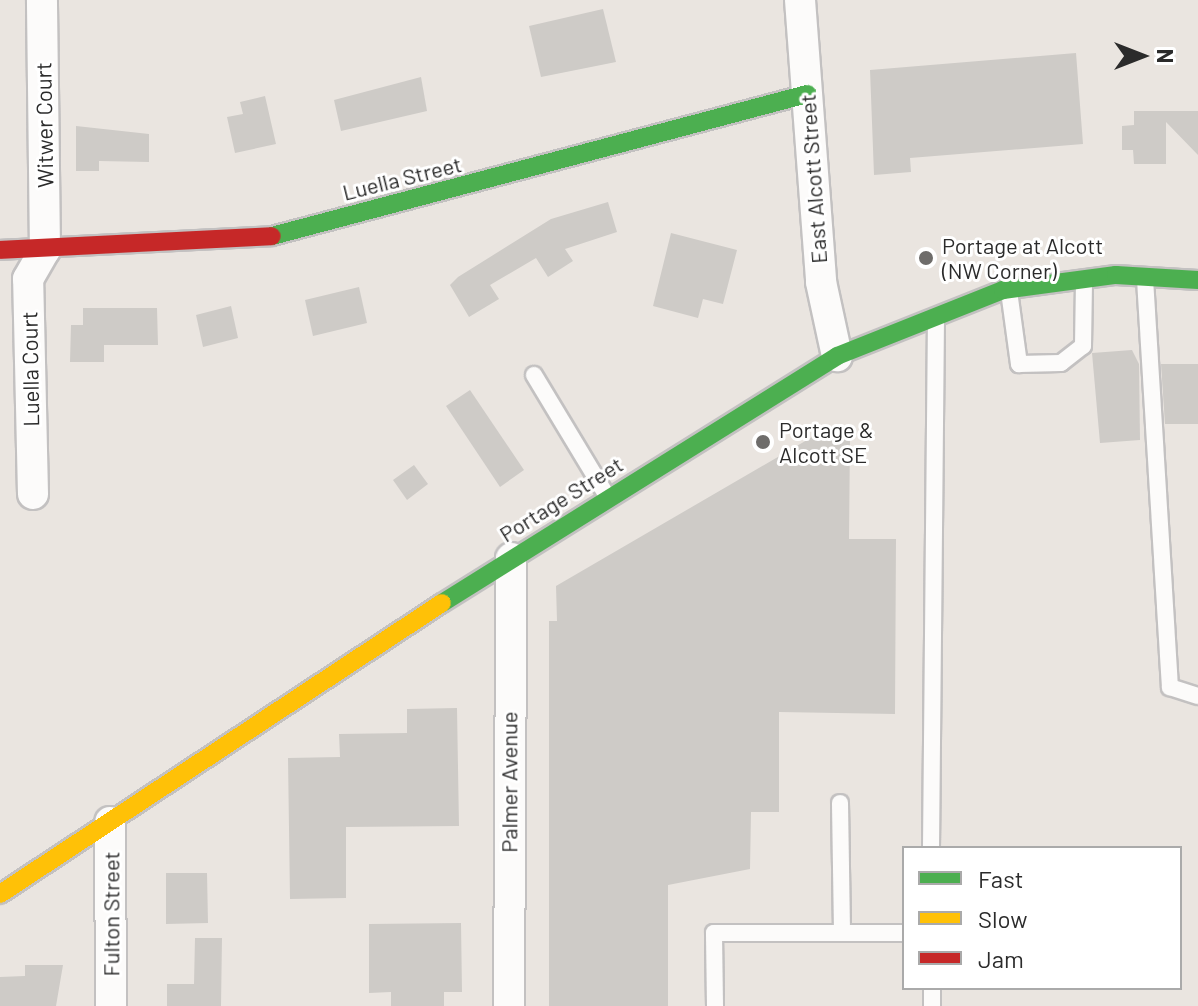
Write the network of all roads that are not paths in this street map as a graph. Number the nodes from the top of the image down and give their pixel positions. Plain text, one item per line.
1 (42, 0) edge
2 (800, 0) edge
3 (807, 94) junction
4 (0, 250) edge
5 (45, 250) junction
6 (1145, 275) junction
7 (1084, 278) junction
8 (1198, 280) edge
9 (1009, 289) junction
10 (936, 313) junction
11 (837, 356) junction
12 (534, 375) dead end
13 (33, 494) dead end
14 (608, 497) junction
15 (511, 558) junction
16 (1198, 696) edge
17 (840, 803) dead end
18 (110, 822) junction
19 (931, 846) edge
20 (0, 894) edge
21 (842, 933) junction
22 (902, 933) edge
23 (111, 1006) edge
24 (509, 1006) edge
25 (715, 1006) edge

1 - 5 street, Witwer Court
2 - 3 street, East Alcott Street
3 - 5 main road, Luella Street
3 - 11 street, East Alcott Street
4 - 5 main road, Luella Street
5 - 13 street, Luella Court
6 - 7 main road, Portage Street
6 - 8 main road, Portage Street
6 - 16 lane
7 - 9 main road, Portage Street
7 - 9 lane
9 - 10 main road, Portage Street
10 - 11 main road, Portage Street
10 - 19 lane
11 - 14 main road, Portage Street
12 - 14 lane
14 - 15 main road, Portage Street
15 - 18 main road, Portage Street
15 - 24 street, Palmer Avenue
17 - 21 lane
18 - 20 main road, Portage Street
18 - 23 street, Fulton Street
21 - 22 lane
21 - 25 lane

